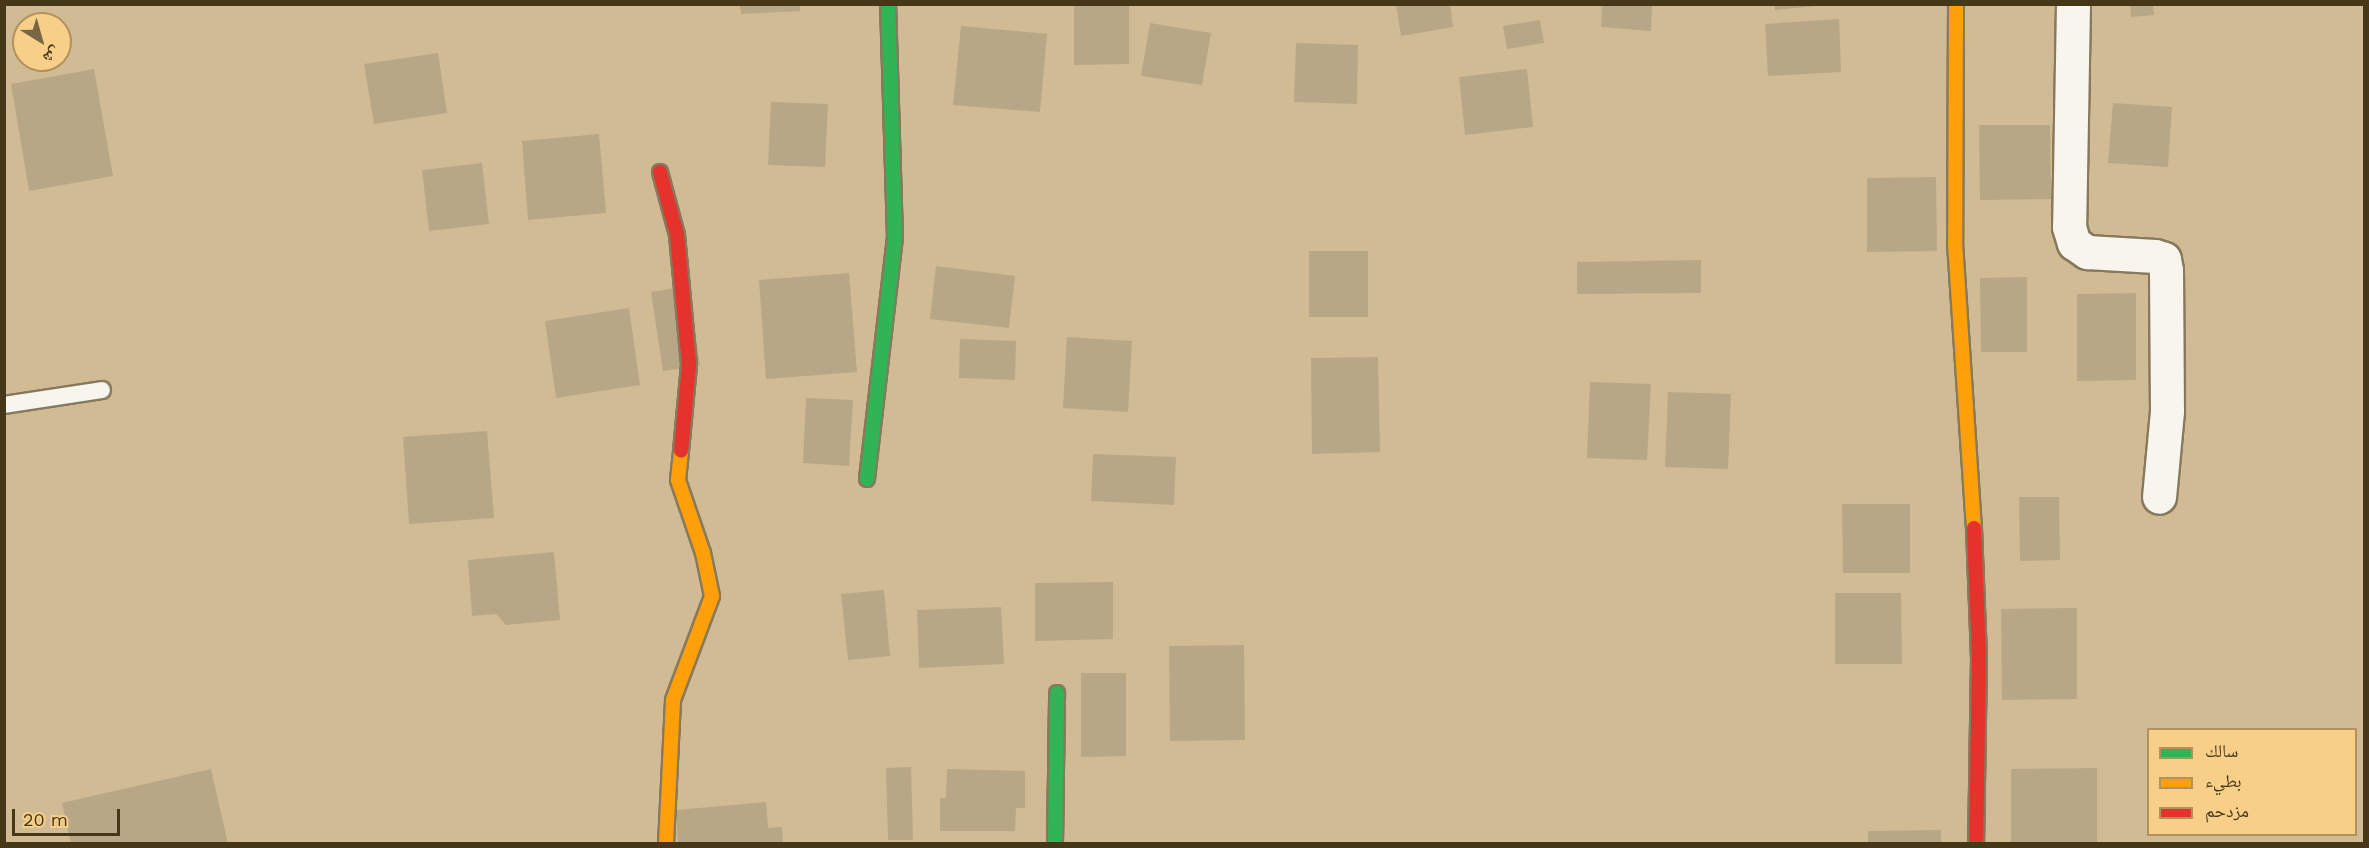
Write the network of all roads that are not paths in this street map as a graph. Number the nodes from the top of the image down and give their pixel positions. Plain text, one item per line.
1 (888, 4) edge
2 (1956, 4) edge
3 (2073, 4) edge
4 (660, 172) dead end
5 (102, 390) dead end
6 (4, 405) edge
7 (867, 479) dead end
8 (2159, 497) dead end
9 (1057, 693) dead end
10 (666, 843) edge
11 (1055, 843) edge
12 (1976, 843) edge

1 - 7 street
2 - 12 street
3 - 8 street
4 - 10 street
5 - 6 lane
9 - 11 street

